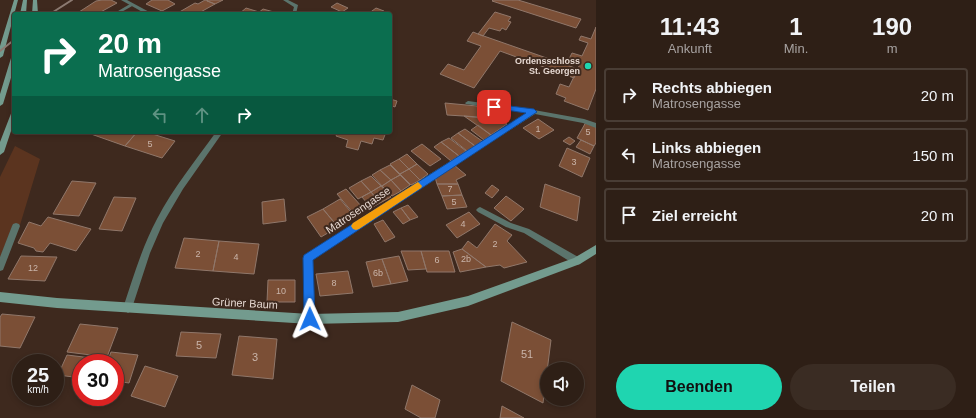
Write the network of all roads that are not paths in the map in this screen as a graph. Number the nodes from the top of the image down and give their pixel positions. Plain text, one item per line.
1 (16, 0) edge
2 (25, 0) edge
3 (35, 0) edge
4 (123, 0) edge
5 (285, 0) edge
6 (132, 5) junction
7 (13, 12) edge
8 (23, 12) edge
9 (36, 12) edge
10 (118, 12) edge
11 (146, 12) edge
12 (294, 12) edge
13 (12, 14) edge
14 (0, 56) edge
15 (12, 65) edge
16 (468, 103) dead end
17 (0, 104) edge
18 (534, 112) junction
19 (12, 119) edge
20 (596, 126) edge
21 (219, 134) edge
22 (0, 152) edge
23 (480, 210) dead end
24 (16, 226) dead end
25 (596, 249) edge
26 (577, 261) junction
27 (0, 267) edge
28 (0, 297) edge
29 (128, 308) junction
30 (310, 319) junction

1 - 7 street
2 - 8 street
3 - 9 street
4 - 6 street
5 - 12 lane
6 - 10 lane
6 - 11 street
13 - 14 street
15 - 17 street
16 - 18 lane
18 - 20 street
18 - 30 street, Matrosengasse
19 - 22 street
21 - 29 street
23 - 26 lane
24 - 27 lane
25 - 26 street, Grüner Baum
26 - 30 street, Grüner Baum
28 - 29 street, Grüner Baum
29 - 30 street, Grüner Baum

